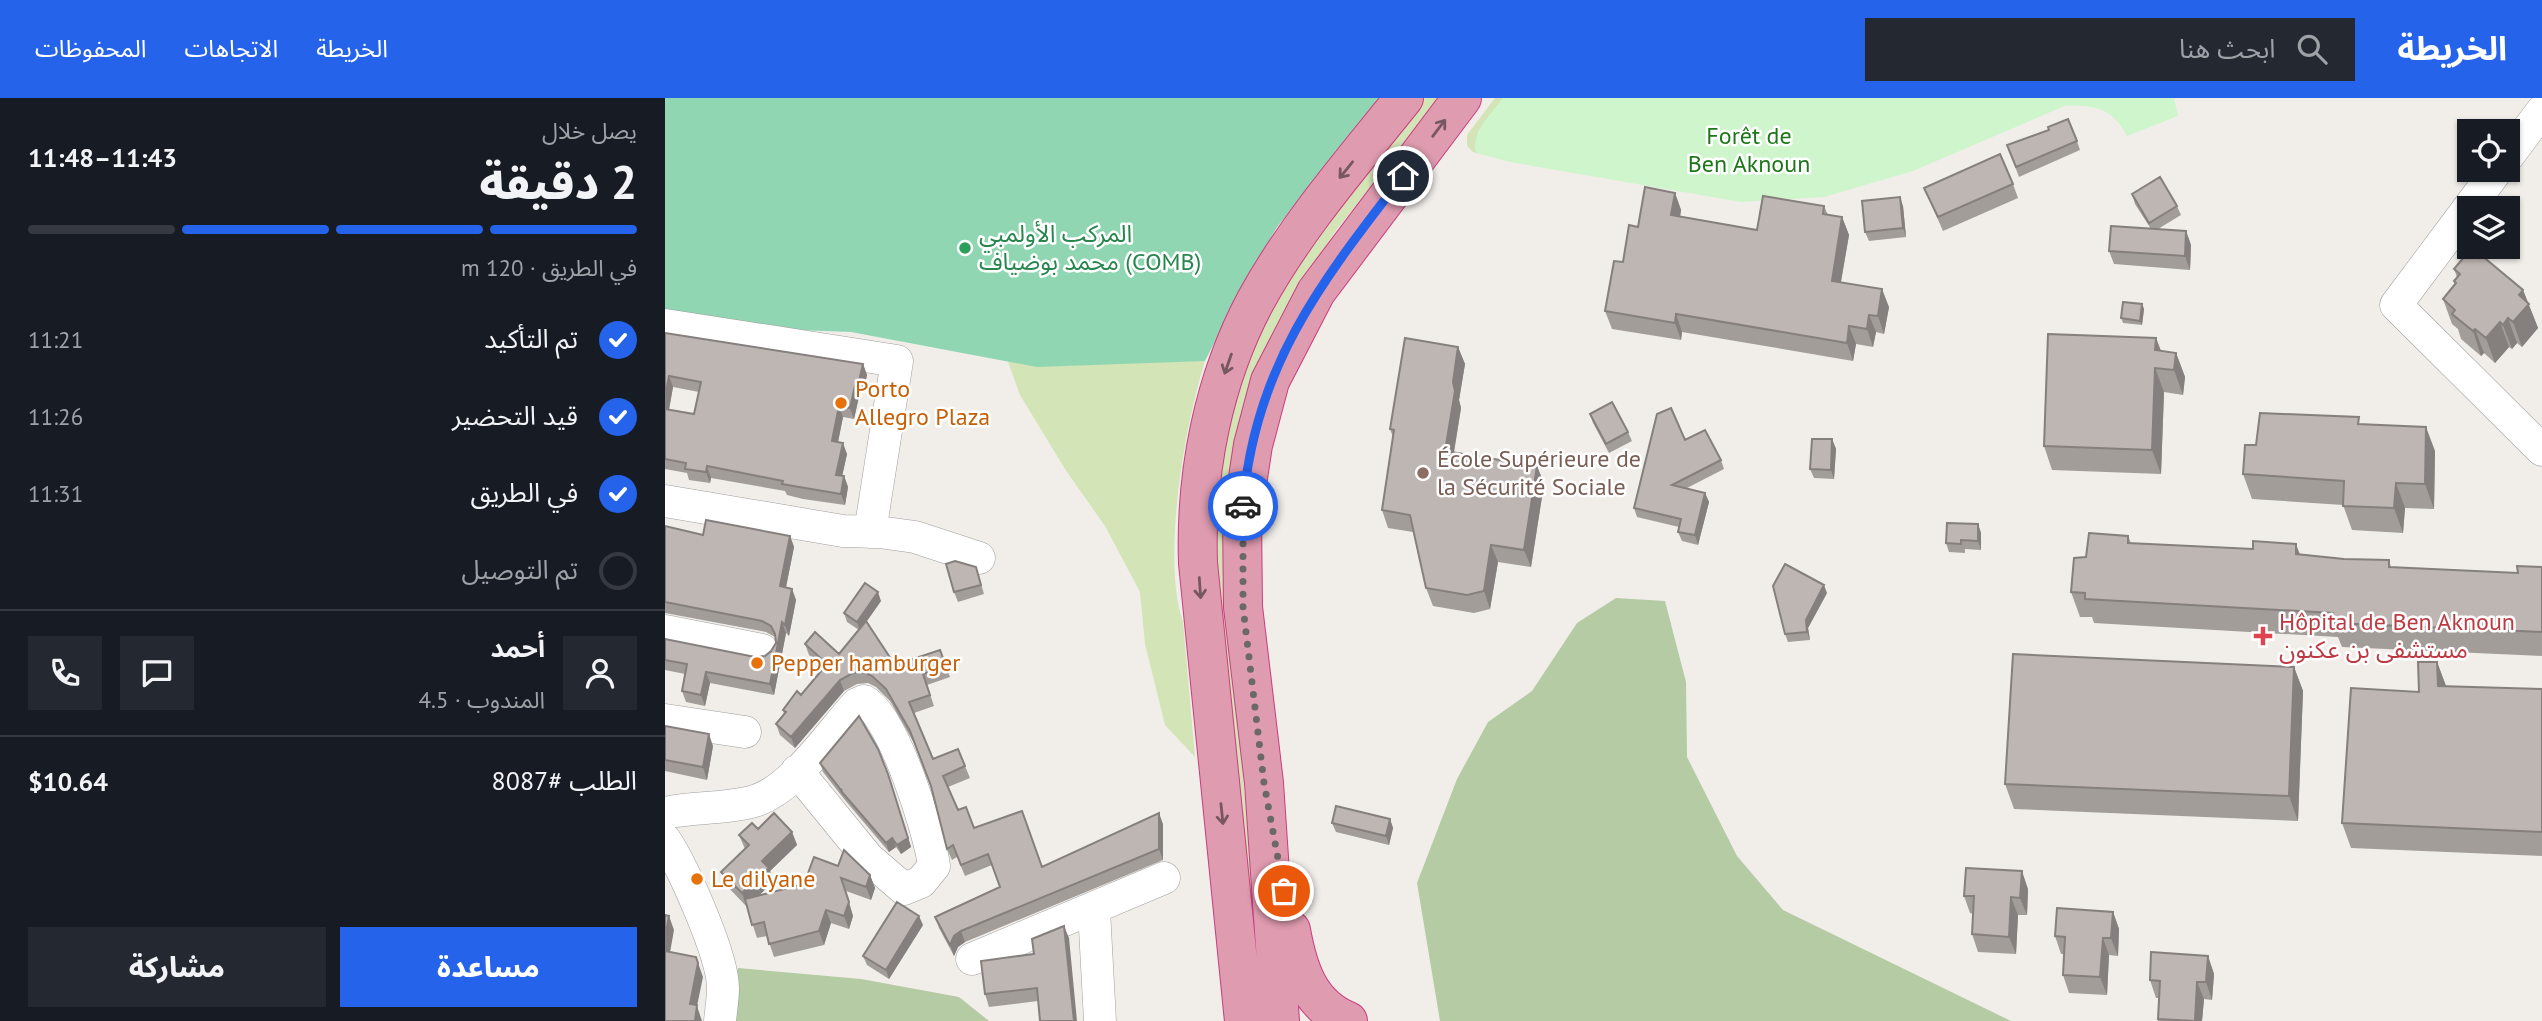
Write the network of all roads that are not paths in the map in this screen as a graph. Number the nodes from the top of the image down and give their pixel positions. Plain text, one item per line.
1 (1404, 98) edge
2 (1462, 98) edge
3 (2542, 111) edge
4 (2520, 140) edge
5 (2488, 182) edge
6 (665, 325) edge
7 (2542, 450) edge
8 (665, 501) edge
9 (870, 532) junction
10 (979, 558) dead end
11 (665, 631) edge
12 (762, 650) dead end
13 (665, 720) edge
14 (745, 732) dead end
15 (797, 771) junction
16 (1264, 783) junction
17 (665, 813) edge
18 (665, 840) edge
19 (1164, 878) dead end
20 (1229, 887) junction
21 (1094, 910) junction
22 (972, 959) dead end
23 (720, 1021) edge
24 (1100, 1021) edge
25 (1227, 1021) edge
26 (1244, 1021) edge
27 (1280, 1021) edge
28 (1348, 1021) edge

1 -> 20 highway
16 -> 2 highway
3 - 4 street
5 - 7 street
6 - 9 street
8 - 9 street
9 - 10 street
11 - 12 street
13 - 14 street
15 - 15 street
15 - 17 street
16 - 27 highway
16 - 28 highway
18 - 23 street
19 - 21 street
20 - 25 highway
20 - 26 highway
21 - 22 street
21 - 24 street

